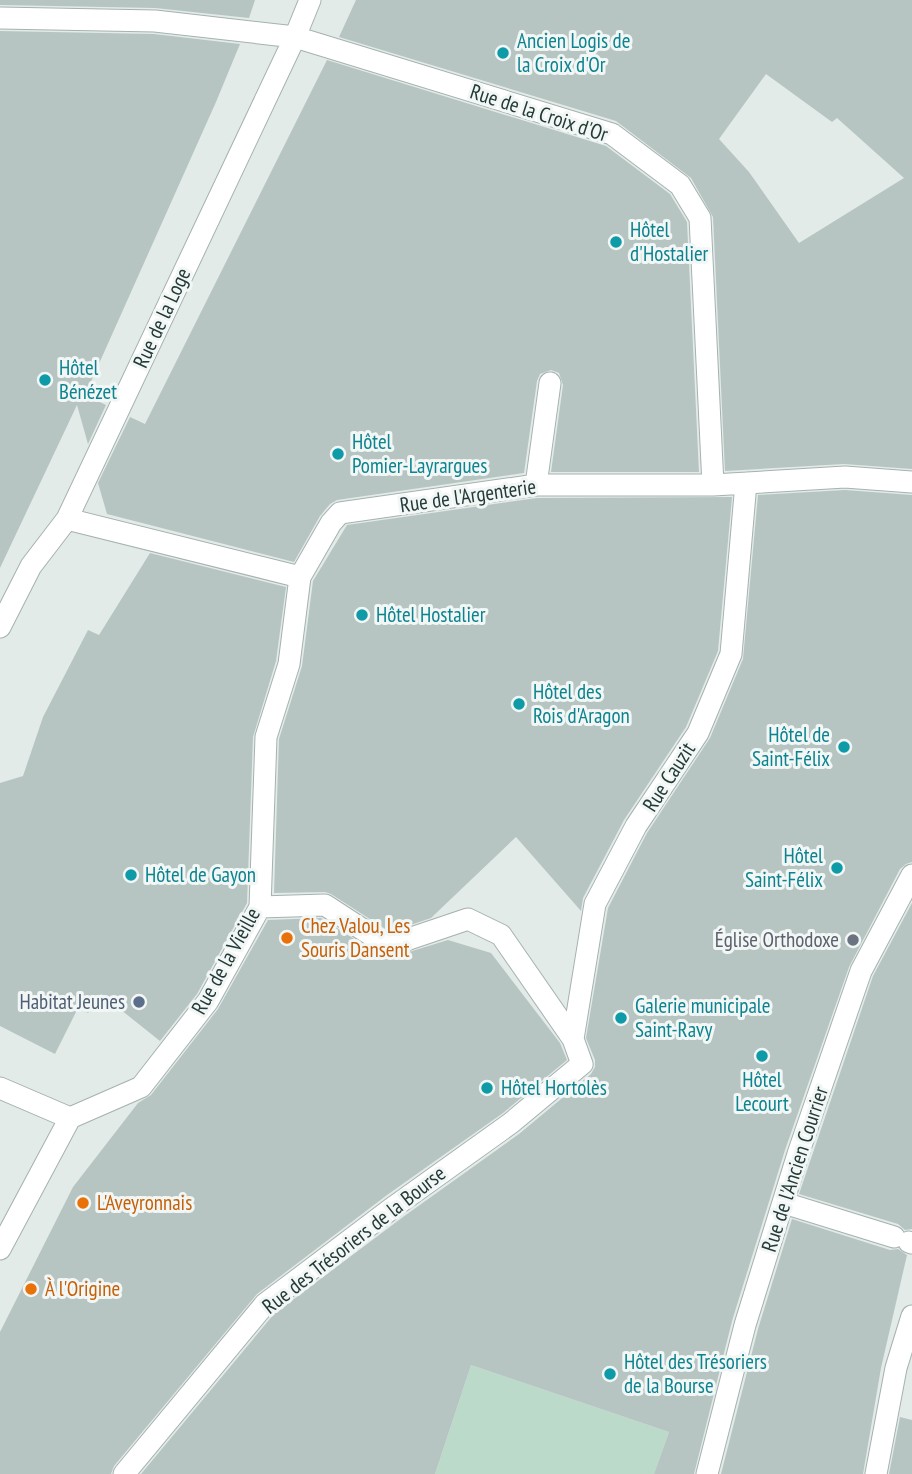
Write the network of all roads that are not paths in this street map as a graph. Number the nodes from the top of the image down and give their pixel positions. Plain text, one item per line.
1 (310, 0) edge
2 (0, 18) edge
3 (295, 37) junction
4 (550, 383) dead end
5 (912, 482) edge
6 (746, 483) junction
7 (536, 485) junction
8 (713, 485) junction
9 (67, 520) junction
10 (300, 577) junction
11 (0, 628) edge
12 (912, 875) edge
13 (260, 907) junction
14 (573, 1039) junction
15 (582, 1064) joint
16 (0, 1088) edge
17 (70, 1118) junction
18 (784, 1203) junction
19 (905, 1241) edge
20 (0, 1249) edge
21 (912, 1316) edge
22 (124, 1474) edge
23 (707, 1474) edge
24 (876, 1474) edge

1 - 3 street, Rue de la Loge
2 - 3 street, Rue de la Croix d'Or
3 - 8 street, Rue de la Croix d'Or
3 - 9 street, Rue de la Loge
4 - 7 street
5 - 6 street, Rue de l'Argenterie
6 - 8 street, Rue de l'Argenterie
6 - 14 street, Rue Cauzit
7 - 8 street, Rue de l'Argenterie
7 - 10 street, Rue de l'Argenterie
9 - 10 street
9 - 11 street, Rue de la Loge
10 - 13 street, Rue de la Vieille
12 - 18 street, Rue de l'Ancien Courrier
13 - 14 street
13 - 17 street, Rue de la Vieille
14 - 15 street, Rue Cauzit
15 - 22 street, Rue des Trésoriers de la Bourse
16 - 17 street
17 - 20 street
18 - 19 street
18 - 23 street, Rue de l'Ancien Courrier
21 - 24 street

